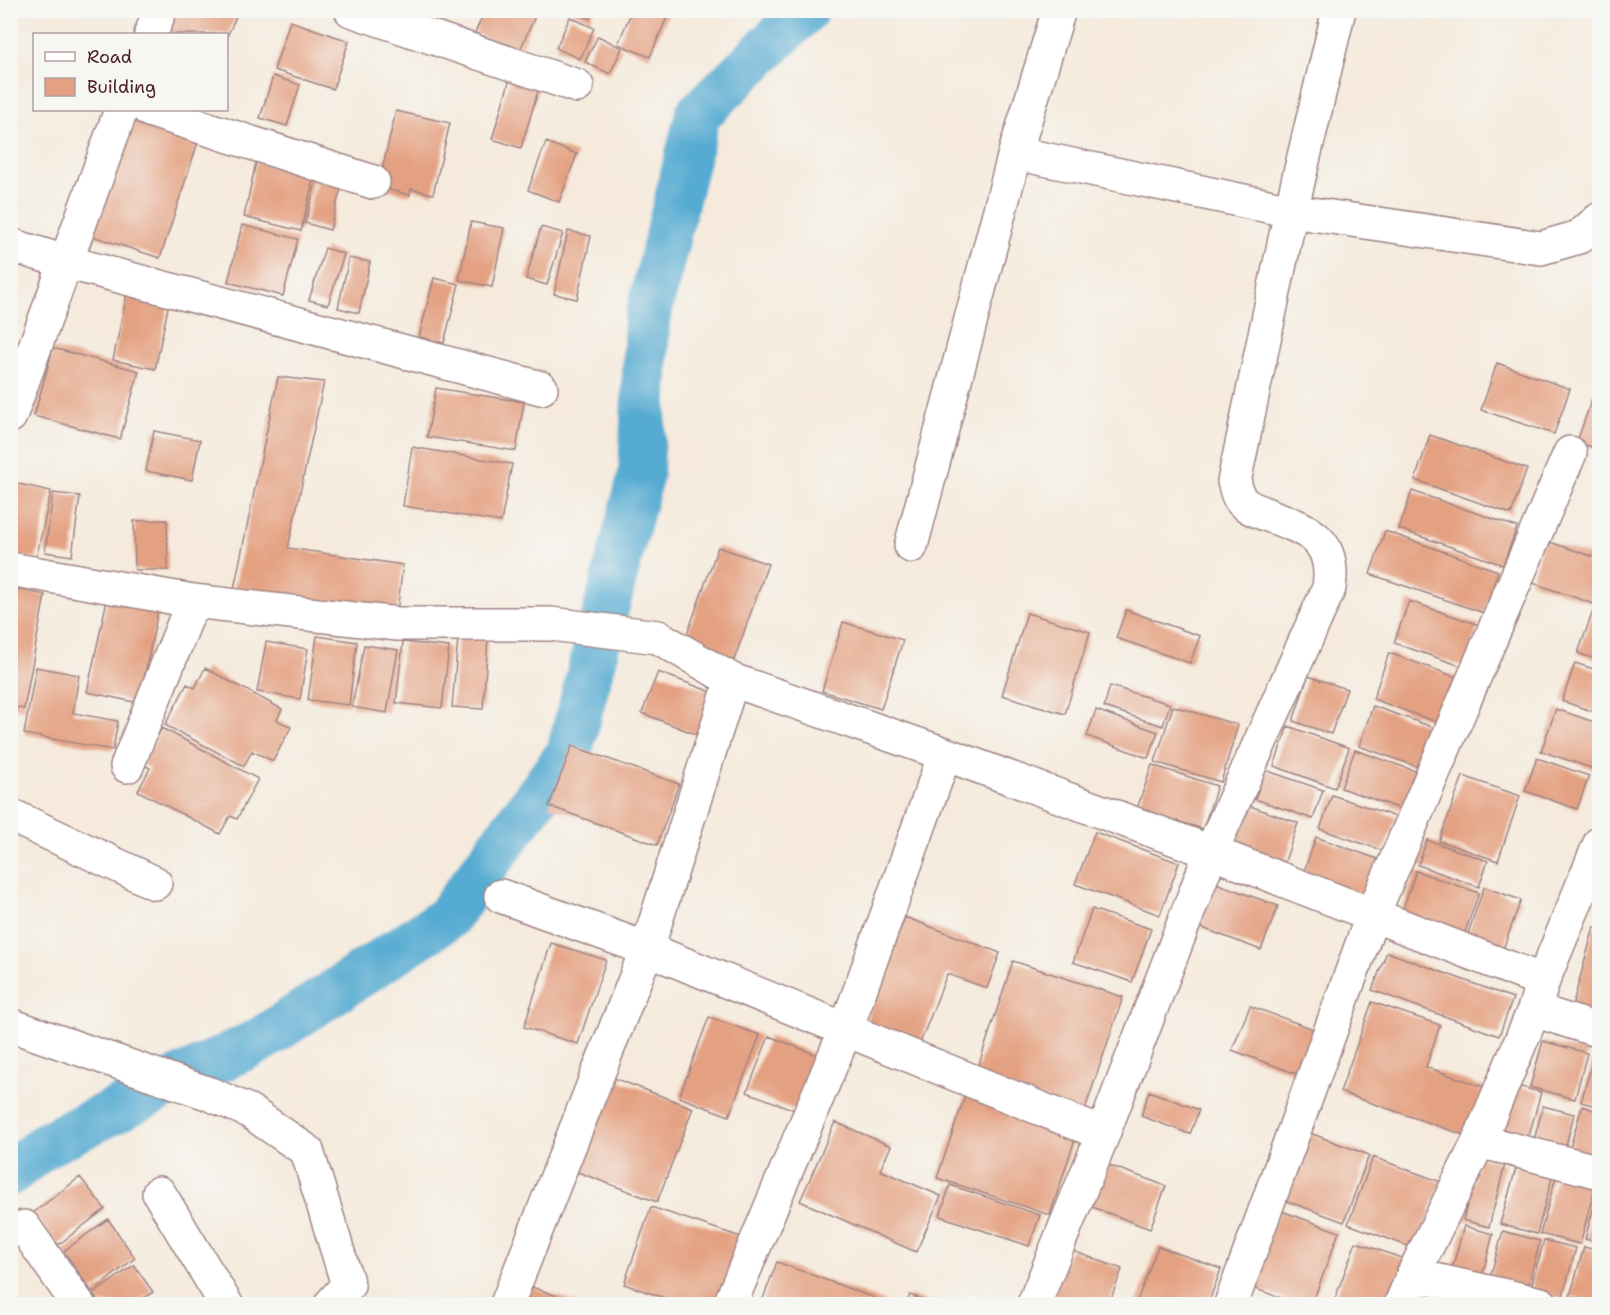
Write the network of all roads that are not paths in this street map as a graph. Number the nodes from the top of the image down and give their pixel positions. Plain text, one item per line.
1 (160, 10) edge
2 (351, 10) edge
3 (1059, 10) edge
4 (1339, 10) edge
5 (151, 33) edge
6 (577, 86) dead end
7 (121, 111) edge
8 (152, 111) edge
9 (1015, 153) junction
10 (373, 182) dead end
11 (1291, 211) junction
12 (1599, 219) edge
13 (10, 245) edge
14 (66, 262) junction
15 (541, 388) dead end
16 (10, 416) edge
17 (1570, 453) dead end
18 (911, 546) dead end
19 (10, 569) edge
20 (193, 601) junction
21 (732, 680) junction
22 (945, 754) junction
23 (128, 766) dead end
24 (10, 815) edge
25 (1599, 843) edge
26 (1210, 852) junction
27 (155, 883) dead end
28 (501, 896) dead end
29 (1589, 897) edge
30 (1373, 914) junction
31 (647, 950) junction
32 (1539, 995) junction
33 (10, 1025) edge
34 (846, 1029) junction
35 (1599, 1031) edge
36 (1103, 1134) junction
37 (1479, 1141) junction
38 (1599, 1172) edge
39 (159, 1193) dead end
40 (24, 1227) dead end
41 (1413, 1275) junction
42 (78, 1305) edge
43 (226, 1305) edge
44 (331, 1305) edge
45 (507, 1305) edge
46 (730, 1305) edge
47 (1034, 1305) edge
48 (1231, 1305) edge
49 (1401, 1305) edge
50 (1541, 1305) edge

1 - 5 street
2 - 6 street
3 - 9 street
4 - 11 street
7 - 14 street
8 - 10 street
9 - 11 street
9 - 18 street
11 - 12 street
11 - 26 street
13 - 14 street
14 - 15 street
14 - 16 street
17 - 30 street
19 - 20 street
20 - 21 street
20 - 23 street
21 - 22 street
21 - 31 street
22 - 26 street
22 - 34 street
24 - 27 street
25 - 29 street
26 - 30 street
26 - 36 street
28 - 31 street
29 - 32 street
30 - 32 street
30 - 48 street
31 - 34 street
31 - 45 street
32 - 35 street
32 - 37 street
33 - 44 street
34 - 36 street
34 - 46 street
36 - 47 street
37 - 38 street
37 - 41 street
39 - 43 street
40 - 42 street
41 - 49 street
41 - 50 street

